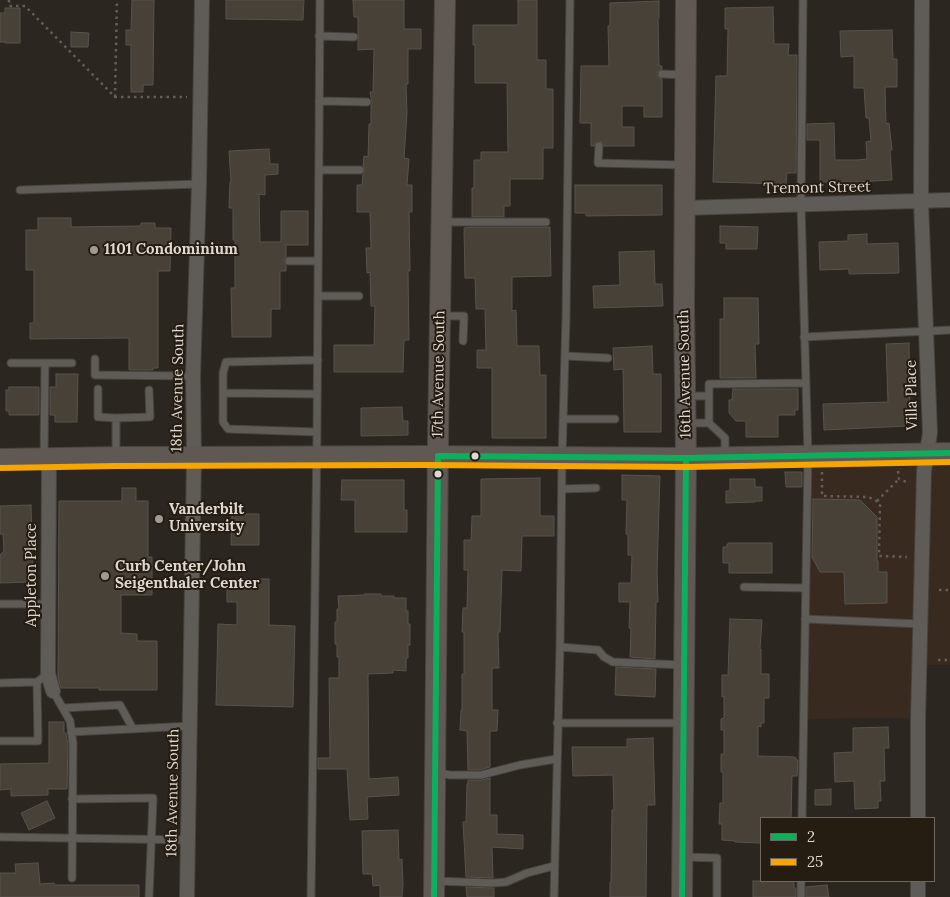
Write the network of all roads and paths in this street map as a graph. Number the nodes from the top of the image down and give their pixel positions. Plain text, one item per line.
1 (9, 0) edge
2 (117, 0) edge
3 (202, 0) edge
4 (320, 0) edge
5 (445, 0) edge
6 (570, 0) edge
7 (686, 0) edge
8 (803, 0) edge
9 (922, 0) edge
10 (319, 36) junction
11 (354, 37) dead end
12 (662, 74) dead end
13 (685, 75) junction
14 (115, 96) junction
15 (187, 97) dead end
16 (319, 101) junction
17 (367, 102) dead end
18 (599, 146) dead end
19 (685, 164) junction
20 (318, 170) junction
21 (360, 170) dead end
22 (199, 184) junction
23 (20, 190) dead end
24 (950, 200) edge
25 (920, 202) junction
26 (801, 204) junction
27 (684, 208) junction
28 (442, 222) junction
29 (546, 222) dead end
30 (290, 261) dead end
31 (318, 261) junction
32 (318, 296) junction
33 (359, 296) dead end
34 (440, 316) junction
35 (926, 330) junction
36 (950, 330) edge
37 (804, 337) junction
38 (464, 342) dead end
39 (565, 356) junction
40 (608, 358) dead end
41 (95, 359) dead end
42 (318, 360) junction
43 (11, 363) dead end
44 (45, 363) junction
45 (72, 363) dead end
46 (193, 376) junction
47 (806, 383) junction
48 (98, 390) dead end
49 (149, 390) dead end
50 (223, 393) junction
51 (317, 394) junction
52 (685, 396) junction
53 (709, 396) junction
54 (116, 418) junction
55 (615, 419) dead end
56 (564, 420) junction
57 (685, 423) junction
58 (708, 423) junction
59 (317, 432) junction
60 (926, 454) junction
61 (950, 454) edge
62 (316, 456) junction
63 (438, 456) junction
64 (808, 456) junction
65 (116, 457) junction
66 (194, 457) junction
67 (562, 457) junction
68 (725, 457) junction
69 (47, 458) junction
70 (686, 458) junction
71 (0, 459) edge
72 (898, 469) dead end
73 (822, 471) dead end
74 (900, 479) junction
75 (910, 482) dead end
76 (596, 488) dead end
77 (562, 489) junction
78 (877, 501) junction
79 (907, 557) dead end
80 (744, 587) dead end
81 (806, 588) junction
82 (939, 590) dead end
83 (950, 590) edge
84 (0, 604) edge
85 (48, 604) junction
86 (805, 619) junction
87 (921, 624) junction
88 (560, 647) junction
89 (938, 660) dead end
90 (950, 660) edge
91 (685, 665) junction
92 (43, 678) junction
93 (0, 684) edge
94 (53, 691) joint
95 (63, 708) junction
96 (683, 723) junction
97 (557, 724) junction
98 (190, 726) junction
99 (133, 729) junction
100 (71, 732) junction
101 (0, 742) edge
102 (556, 759) junction
103 (435, 772) junction
104 (72, 799) junction
105 (802, 817) edge
106 (918, 817) edge
107 (0, 837) edge
108 (72, 838) junction
109 (151, 840) junction
110 (189, 840) junction
111 (682, 857) junction
112 (554, 866) junction
113 (72, 878) dead end
114 (801, 882) edge
115 (918, 882) edge
116 (434, 889) edge
117 (149, 897) edge
118 (187, 897) edge
119 (311, 897) edge
120 (554, 897) edge
121 (682, 897) edge
122 (717, 897) edge
123 (801, 897) edge
124 (918, 897) edge

1 - 14 path
2 - 14 path
3 - 22 street, 18th Avenue South
4 - 10 lane
5 - 28 main road, 17th Avenue South
6 - 39 lane
7 - 13 main road, 16th Avenue South
8 - 26 lane
9 - 25 street, Villa Place
10 - 11 lane
10 - 16 lane
12 - 13 lane
13 - 19 main road, 16th Avenue South
14 - 15 path
16 - 17 lane
16 - 20 lane
18 - 19 lane
19 - 27 main road, 16th Avenue South
20 - 21 lane
20 - 31 lane
22 - 23 lane
22 - 46 street, 18th Avenue South
24 - 25 street, Tremont Street
25 - 26 street, Tremont Street
25 - 35 street, Villa Place
26 - 27 street, Tremont Street
26 - 37 lane
27 - 52 main road, 16th Avenue South
28 - 29 lane
28 - 34 main road, 17th Avenue South
30 - 31 lane
31 - 32 lane
32 - 33 lane
32 - 42 lane
34 - 38 lane
34 - 63 main road, 17th Avenue South
35 - 36 lane
35 - 37 lane
35 - 60 street, Villa Place
37 - 47 lane
39 - 40 lane
39 - 56 lane
41 - 46 lane
42 - 50 lane
42 - 51 lane
43 - 44 lane
44 - 45 lane
44 - 69 lane
46 - 66 street, 18th Avenue South
47 - 53 lane
47 - 64 lane
48 - 54 lane
49 - 54 lane
50 - 51 lane
50 - 59 lane
51 - 59 lane
52 - 53 lane
52 - 57 main road, 16th Avenue South
53 - 58 lane
54 - 65 lane
55 - 56 lane
56 - 67 lane
57 - 58 lane
57 - 70 main road, 16th Avenue South
58 - 68 lane
59 - 62 lane
60 - 61 main road
60 - 64 main road
60 - 87 street, Villa Place
62 - 63 main road
62 - 66 main road
62 - 119 lane
63 - 67 main road
63 - 103 main road, 17th Avenue South
64 - 68 main road
64 - 81 lane
65 - 66 main road
65 - 69 main road
66 - 98 street, 18th Avenue South
67 - 70 main road
67 - 77 lane
68 - 70 main road
69 - 71 main road
69 - 85 street, Appleton Place
70 - 91 main road, 16th Avenue South
72 - 74 path
73 - 78 path
74 - 75 path
74 - 78 path
76 - 77 lane
77 - 88 lane
78 - 79 path
80 - 81 lane
81 - 86 lane
82 - 83 path
84 - 85 lane
85 - 92 street, Appleton Place
86 - 87 lane
86 - 105 lane
87 - 106 street, Villa Place
88 - 91 lane
88 - 97 lane
89 - 90 path
91 - 96 main road, 16th Avenue South
92 - 93 lane
92 - 94 street, Appleton Place
92 - 101 lane
94 - 95 lane
95 - 99 lane
95 - 100 lane
96 - 97 lane
96 - 111 main road, 16th Avenue South
97 - 102 lane
98 - 99 lane
98 - 110 street, 18th Avenue South
99 - 100 lane
100 - 104 lane
102 - 103 lane
102 - 112 lane
103 - 116 main road, 17th Avenue South
104 - 108 lane
104 - 109 lane
107 - 108 lane
108 - 109 lane
108 - 113 lane
109 - 110 lane
109 - 117 lane
110 - 118 street, 18th Avenue South
111 - 121 main road, 16th Avenue South
111 - 122 lane
112 - 116 lane
112 - 120 lane
114 - 123 lane
115 - 124 street

